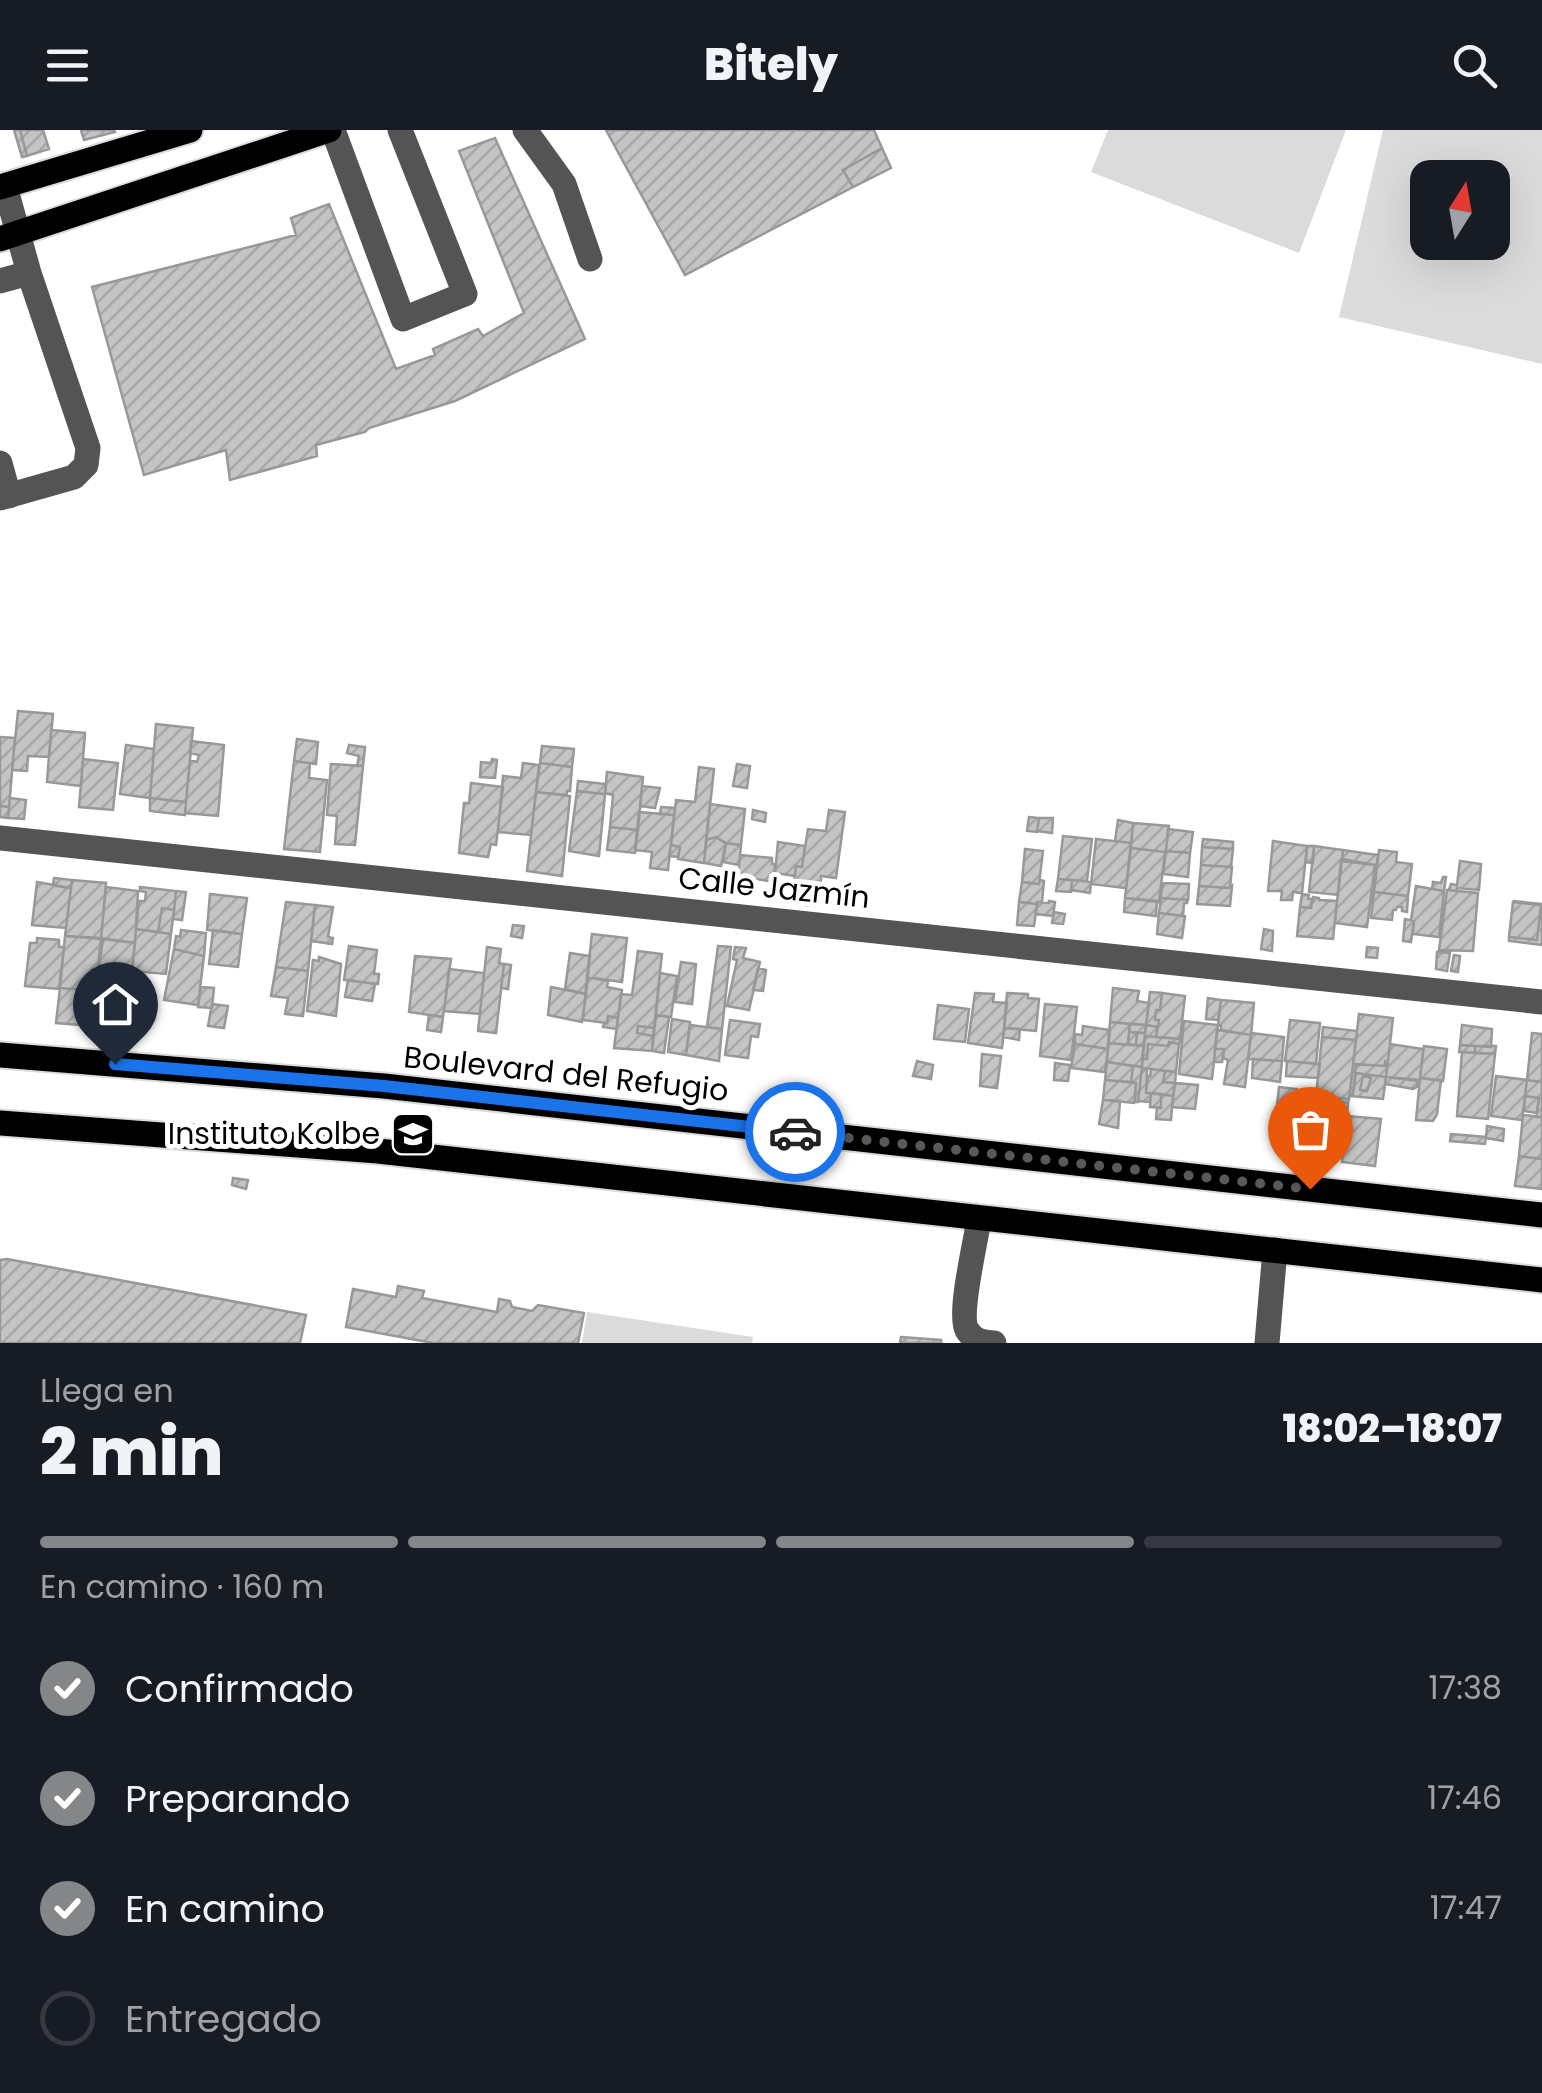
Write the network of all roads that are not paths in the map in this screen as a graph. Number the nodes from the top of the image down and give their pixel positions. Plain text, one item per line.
1 (190, 130) edge
2 (331, 130) edge
3 (400, 130) edge
4 (524, 130) edge
5 (3, 186) edge
6 (9, 237) edge
7 (590, 259) dead end
8 (29, 273) junction
9 (0, 280) edge
10 (0, 463) edge
11 (4, 497) edge
12 (0, 838) edge
13 (1542, 1002) edge
14 (0, 1055) edge
15 (0, 1123) edge
16 (1542, 1214) edge
17 (978, 1218) junction
18 (1274, 1250) junction
19 (1542, 1280) edge
20 (994, 1343) edge
21 (1268, 1343) edge

1 - 5 main road
2 - 3 street
2 - 6 main road
4 - 7 street
5 - 6 street
6 - 8 street
8 - 9 street
8 - 11 street
10 - 11 street
12 - 13 street, Calle Jazmín
14 - 16 main road, Boulevard del Refugio
15 - 17 main road
17 - 18 main road
17 - 20 street
18 - 19 main road
18 - 21 street

